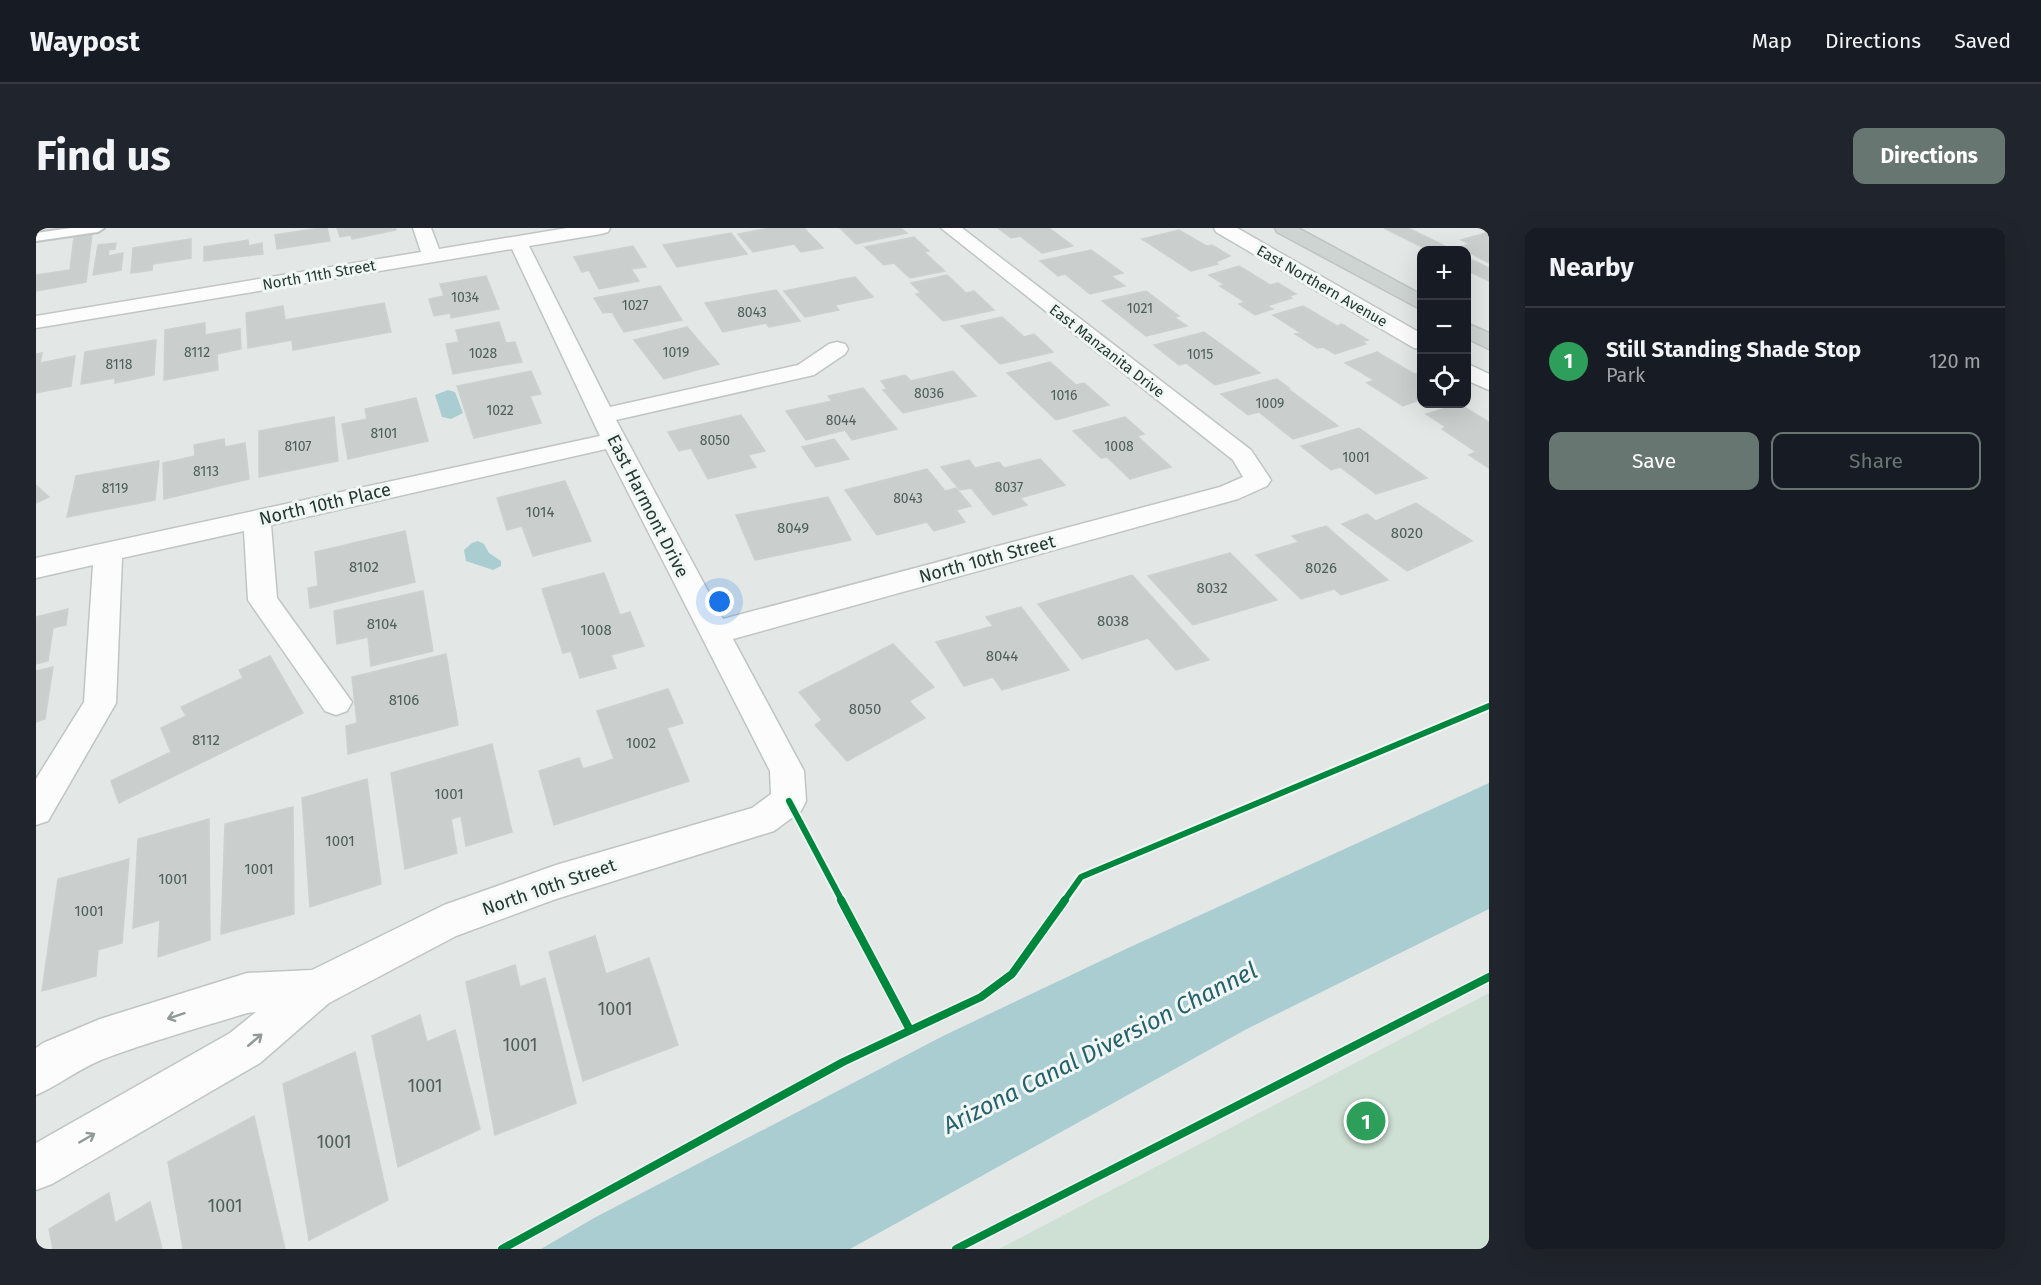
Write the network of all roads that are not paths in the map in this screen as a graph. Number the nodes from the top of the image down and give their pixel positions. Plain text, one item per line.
1 (98, 228) edge
2 (423, 228) edge
3 (601, 228) edge
4 (950, 228) edge
5 (1223, 228) edge
6 (1284, 228) edge
7 (36, 237) edge
8 (518, 242) junction
9 (432, 256) junction
10 (1417, 301) edge
11 (36, 322) edge
12 (1471, 331) edge
13 (1417, 341) edge
14 (1489, 342) edge
15 (837, 349) dead end
16 (1471, 372) edge
17 (1489, 383) edge
18 (608, 428) junction
19 (1258, 480) joint
20 (257, 519) junction
21 (108, 552) junction
22 (36, 568) edge
23 (714, 633) junction
24 (336, 702) dead end
25 (789, 801) joint
26 (36, 810) edge
27 (315, 989) junction
28 (36, 1074) edge
29 (36, 1168) edge

1 - 7 lane
2 - 9 street
3 - 8 street, North 11th Street
4 - 19 street, East Manzanita Drive
5 - 13 street, East Northern Avenue
6 - 10 main road, East Northern Avenue
8 - 9 street, North 11th Street
8 - 18 street, East Harmont Drive
9 - 11 street, North 11th Street
12 - 14 main road
15 - 18 street, North 10th Place
16 - 17 street
18 - 20 street, North 10th Place
18 - 23 street, East Harmont Drive
19 - 23 street, North 10th Street
20 - 21 street, North 10th Place
20 - 24 street
21 - 22 street, North 10th Place
21 - 26 street
23 - 25 street, East Harmont Drive
25 - 27 street, North 10th Street
27 -> 28 street, North 10th Street
29 -> 27 street, North 10th Street

